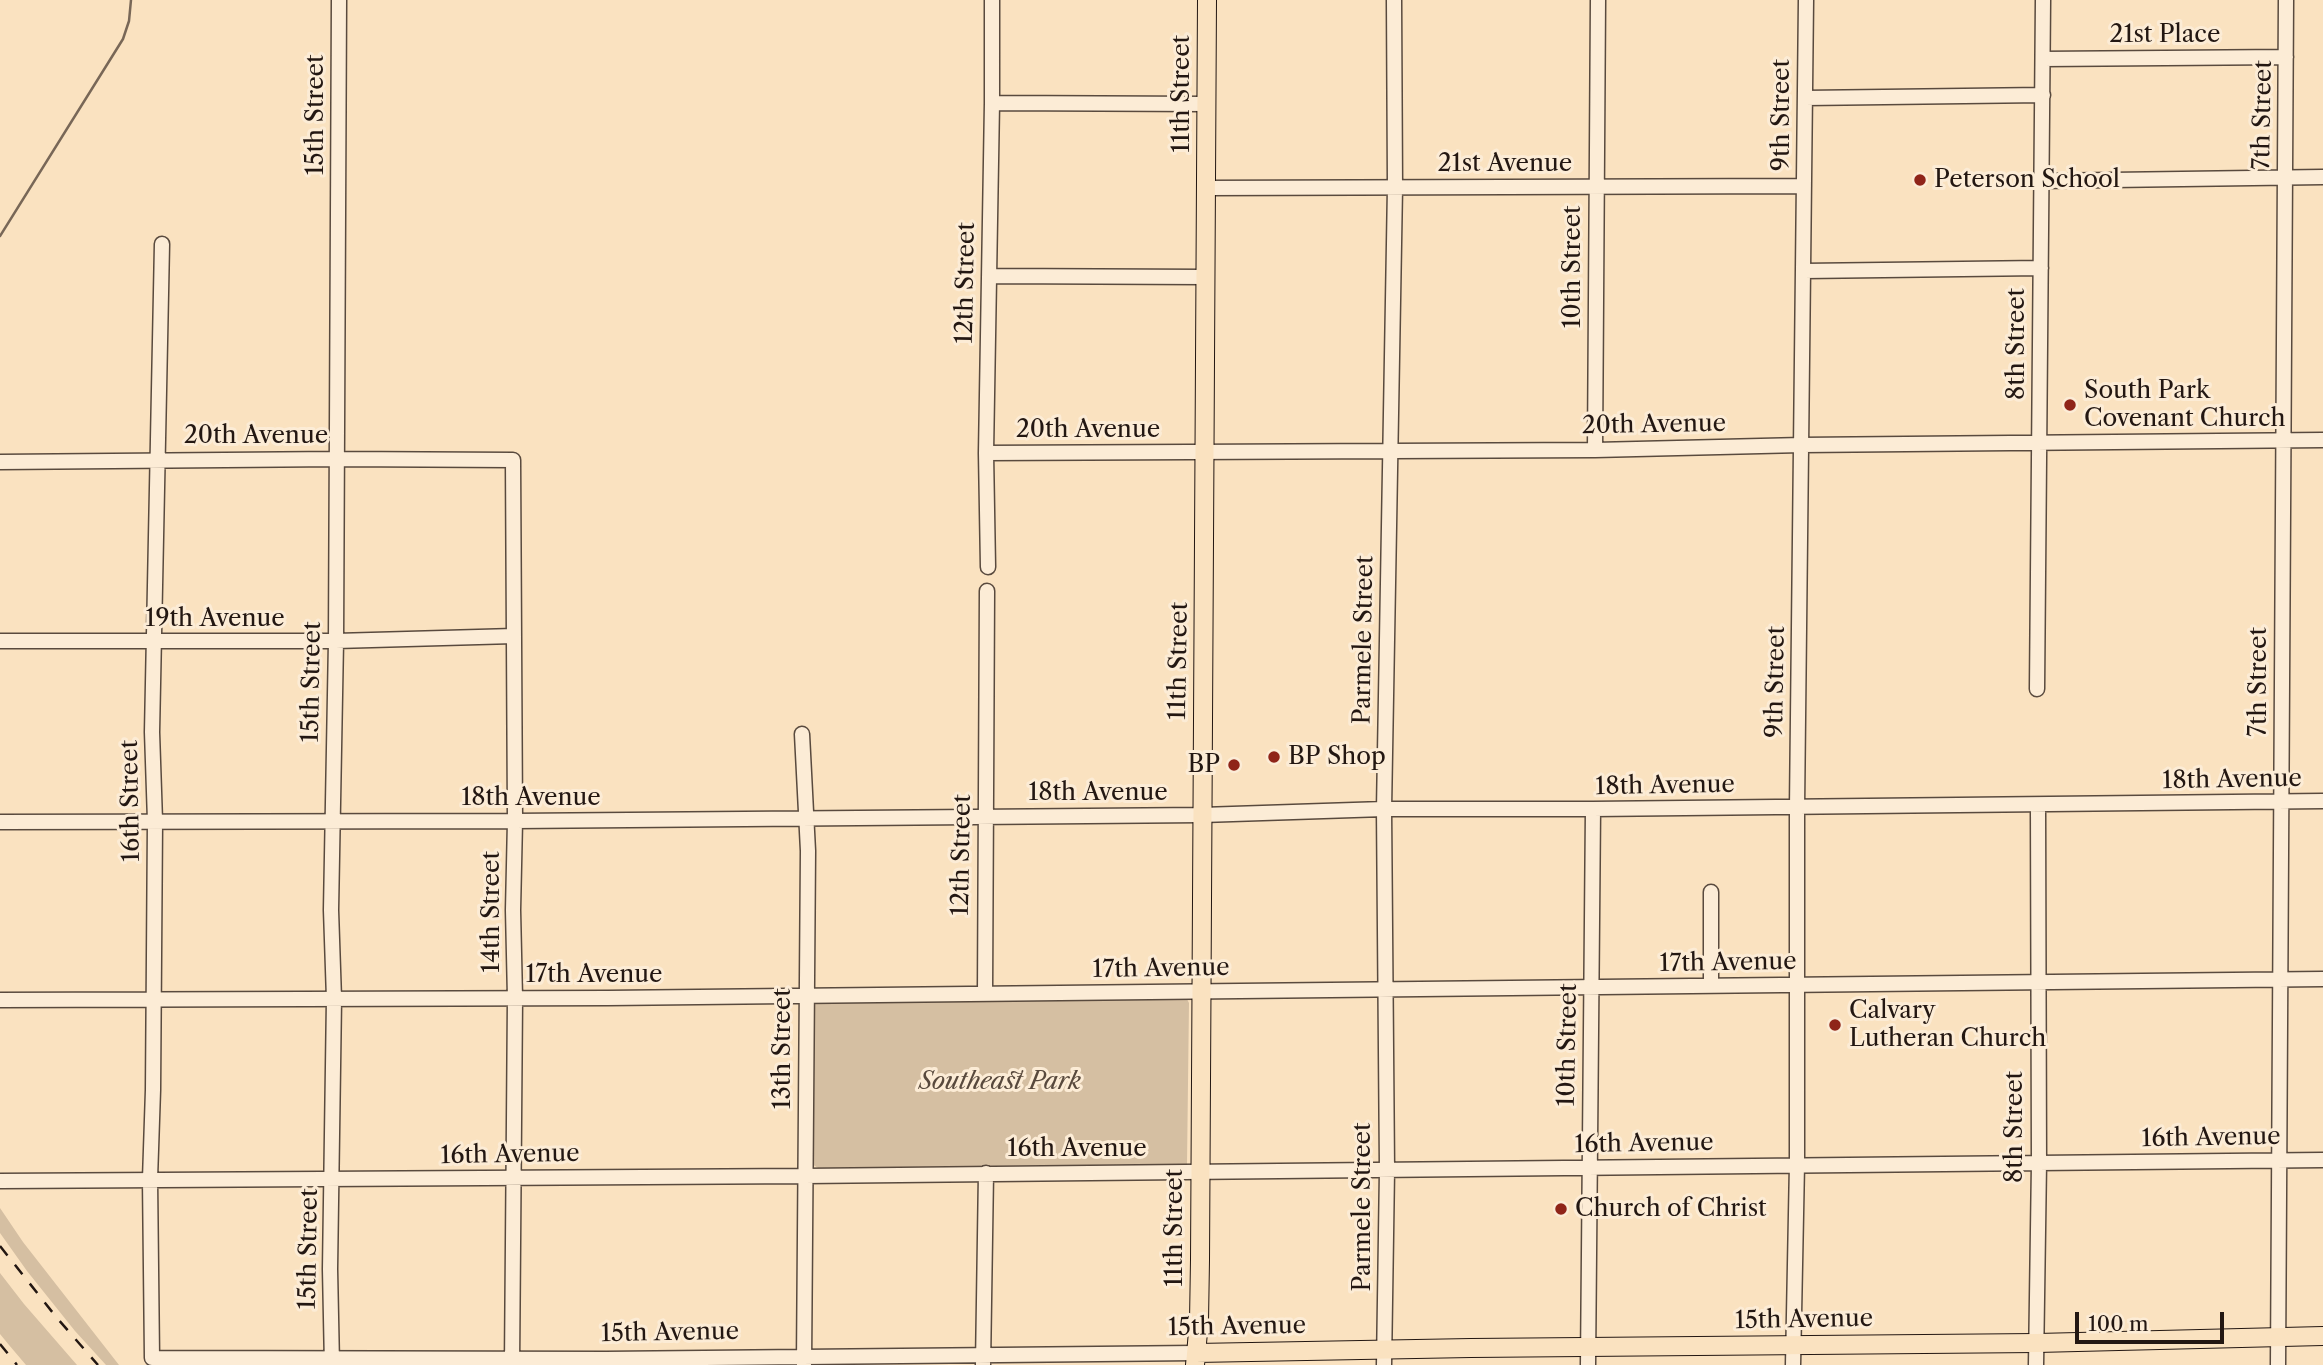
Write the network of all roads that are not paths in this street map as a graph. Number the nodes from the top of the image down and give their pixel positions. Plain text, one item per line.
1 (339, 0) edge
2 (992, 0) edge
3 (1207, 0) edge
4 (1394, 0) edge
5 (1598, 0) edge
6 (1806, 0) edge
7 (2043, 0) edge
8 (2286, 0) edge
9 (2286, 57) junction
10 (2043, 59) junction
11 (2043, 95) junction
12 (1805, 98) junction
13 (992, 103) junction
14 (1207, 104) junction
15 (2323, 177) edge
16 (2285, 178) junction
17 (2040, 181) junction
18 (1804, 186) junction
19 (1395, 187) junction
20 (1597, 187) junction
21 (1206, 188) junction
22 (162, 244) dead end
23 (2041, 268) junction
24 (1804, 271) junction
25 (989, 276) junction
26 (1206, 277) junction
27 (2323, 440) edge
28 (2282, 441) junction
29 (2039, 443) junction
30 (1802, 445) junction
31 (1389, 450) junction
32 (1595, 450) junction
33 (986, 453) junction
34 (1205, 453) junction
35 (337, 459) junction
36 (157, 460) junction
37 (513, 460) joint
38 (0, 462) edge
39 (988, 567) dead end
40 (987, 591) dead end
41 (514, 636) junction
42 (0, 641) edge
43 (156, 641) junction
44 (336, 641) junction
45 (2037, 689) dead end
46 (802, 734) dead end
47 (2323, 801) edge
48 (2281, 802) junction
49 (2038, 806) junction
50 (1797, 807) junction
51 (1384, 809) junction
52 (1593, 809) junction
53 (1202, 815) junction
54 (986, 816) junction
55 (807, 818) junction
56 (155, 821) junction
57 (332, 821) junction
58 (515, 821) junction
59 (0, 822) edge
60 (1711, 892) dead end
61 (2323, 979) edge
62 (2280, 980) junction
63 (2038, 982) junction
64 (1796, 985) junction
65 (1711, 986) junction
66 (1592, 987) junction
67 (1385, 989) junction
68 (1200, 991) junction
69 (985, 994) junction
70 (806, 996) junction
71 (153, 998) junction
72 (515, 998) junction
73 (334, 999) junction
74 (0, 1000) edge
75 (2280, 1160) junction
76 (2323, 1160) edge
77 (2039, 1163) junction
78 (1797, 1164) junction
79 (1591, 1168) junction
80 (1387, 1170) junction
81 (1200, 1171) junction
82 (986, 1173) junction
83 (805, 1176) junction
84 (513, 1178) junction
85 (150, 1179) junction
86 (333, 1179) junction
87 (0, 1181) edge
88 (2278, 1336) junction
89 (2323, 1336) edge
90 (2037, 1343) junction
91 (1793, 1344) junction
92 (1588, 1356) edge
93 (1384, 1357) edge
94 (152, 1358) joint
95 (1272, 1358) edge
96 (1195, 1359) edge
97 (984, 1360) edge
98 (804, 1361) edge
99 (245, 1362) edge
100 (423, 1362) edge
101 (512, 1362) edge
102 (332, 1363) edge
103 (1793, 1365) edge
104 (2036, 1365) edge
105 (2278, 1365) edge

1 - 35 street, 15th Street
2 - 13 street, 12th Street
3 - 14 main road, 11th Street
4 - 19 street, Parmele Street
5 - 20 street, 10th Street
6 - 12 street, 9th Street
7 - 10 street, 8th Street
8 - 9 street, 7th Street
9 - 10 street, 21st Place
9 - 16 street, 7th Street
10 - 11 street, 8th Street
11 - 12 street
11 - 17 street, 8th Street
12 - 18 street, 9th Street
13 - 14 street
13 - 25 street, 12th Street
14 - 21 main road, 11th Street
15 - 16 street
16 - 17 street
16 - 28 street, 7th Street
17 - 23 street, 8th Street
18 - 20 street, 21st Avenue
18 - 24 street, 9th Street
19 - 20 street, 21st Avenue
19 - 21 street, 21st Avenue
19 - 31 street, Parmele Street
20 - 32 street, 10th Street
21 - 26 main road, 11th Street
22 - 36 street, 16th Street
23 - 24 street
23 - 29 street, 8th Street
24 - 30 street, 9th Street
25 - 26 street
25 - 33 street, 12th Street
26 - 34 main road, 11th Street
27 - 28 street, 20th Avenue
28 - 29 street, 20th Avenue
28 - 48 street, 7th Street
29 - 30 street, 20th Avenue
29 - 45 street, 8th Street
30 - 32 street, 20th Avenue
30 - 50 street, 9th Street
31 - 32 street, 20th Avenue
31 - 34 street, 20th Avenue
31 - 51 street, Parmele Street
33 - 34 street, 20th Avenue
33 - 39 street, 12th Street
34 - 53 main road, 11th Street
35 - 36 street, 20th Avenue
35 - 37 street, 20th Avenue
35 - 44 street, 15th Street
36 - 38 street, 20th Avenue
36 - 43 street, 16th Street
37 - 41 street, 14th Street
40 - 54 street, 12th Street
41 - 44 street, 19th Avenue
41 - 58 street, 14th Street
42 - 43 street, 19th Avenue
43 - 44 street, 19th Avenue
43 - 56 street, 16th Street
44 - 57 street, 15th Street
46 - 55 street, 13th Street
47 - 48 street, 18th Avenue
48 - 49 street, 18th Avenue
48 - 62 street, 7th Street
49 - 50 street, 18th Avenue
49 - 63 street, 8th Street
50 - 52 street, 18th Avenue
50 - 64 street, 9th Street
51 - 52 street, 18th Avenue
51 - 53 street, 18th Avenue
51 - 67 street, Parmele Street
52 - 66 street, 10th Street
53 - 54 street, 18th Avenue
53 - 68 main road, 11th Street
54 - 55 street, 18th Avenue
54 - 69 street, 12th Street
55 - 58 street, 18th Avenue
55 - 70 street, 13th Street
56 - 57 street, 18th Avenue
56 - 59 street, 18th Avenue
56 - 71 street, 16th Street
57 - 58 street, 18th Avenue
57 - 73 street, 15th Street
58 - 72 street, 14th Street
60 - 65 street
61 - 62 street, 17th Avenue
62 - 63 street, 17th Avenue
62 - 75 street, 7th Street
63 - 64 street, 17th Avenue
63 - 77 street, 8th Street
64 - 65 street, 17th Avenue
64 - 78 street, 9th Street
65 - 66 street, 17th Avenue
66 - 67 street, 17th Avenue
66 - 79 street, 10th Street
67 - 68 street, 17th Avenue
67 - 80 street, Parmele Street
68 - 69 street, 17th Avenue
68 - 81 main road, 11th Street
69 - 70 street, 17th Avenue
70 - 72 street, 17th Avenue
70 - 83 street, 13th Street
71 - 73 street, 17th Avenue
71 - 74 street, 17th Avenue
71 - 85 street, 16th Street
72 - 73 street, 17th Avenue
72 - 84 street, 14th Street
73 - 86 street, 15th Street
75 - 76 street, 16th Avenue
75 - 77 street, 16th Avenue
75 - 88 street, 7th Street
77 - 78 street, 16th Avenue
77 - 90 street, 8th Street
78 - 79 street, 16th Avenue
78 - 91 street, 9th Street
79 - 80 street, 16th Avenue
79 - 92 street, 10th Street
80 - 81 street, 16th Avenue
80 - 93 street, Parmele Street
81 - 82 street, 16th Avenue
81 - 96 main road, 11th Street
82 - 83 street, 16th Avenue
82 - 97 street
83 - 84 street, 16th Avenue
83 - 98 street, 13th Street
84 - 86 street, 16th Avenue
84 - 101 street, 14th Street
85 - 86 street, 16th Avenue
85 - 87 street, 16th Avenue
85 - 94 street, 16th Street
86 - 102 street, 15th Street
88 - 89 main road, 15th Avenue
88 - 90 main road, 15th Avenue
88 - 105 street, 7th Street
90 - 91 main road, 15th Avenue
90 - 104 street, 8th Street
91 - 92 main road, 15th Avenue
91 - 103 street, 9th Street
92 - 93 main road, 15th Avenue
93 - 95 main road, 15th Avenue
94 - 99 street, 15th Avenue
95 - 96 main road, 15th Avenue
96 - 97 street, 15th Avenue
97 - 98 street, 15th Avenue
98 - 101 street, 15th Avenue
99 - 102 street, 15th Avenue
100 - 101 street, 15th Avenue
100 - 102 street, 15th Avenue

